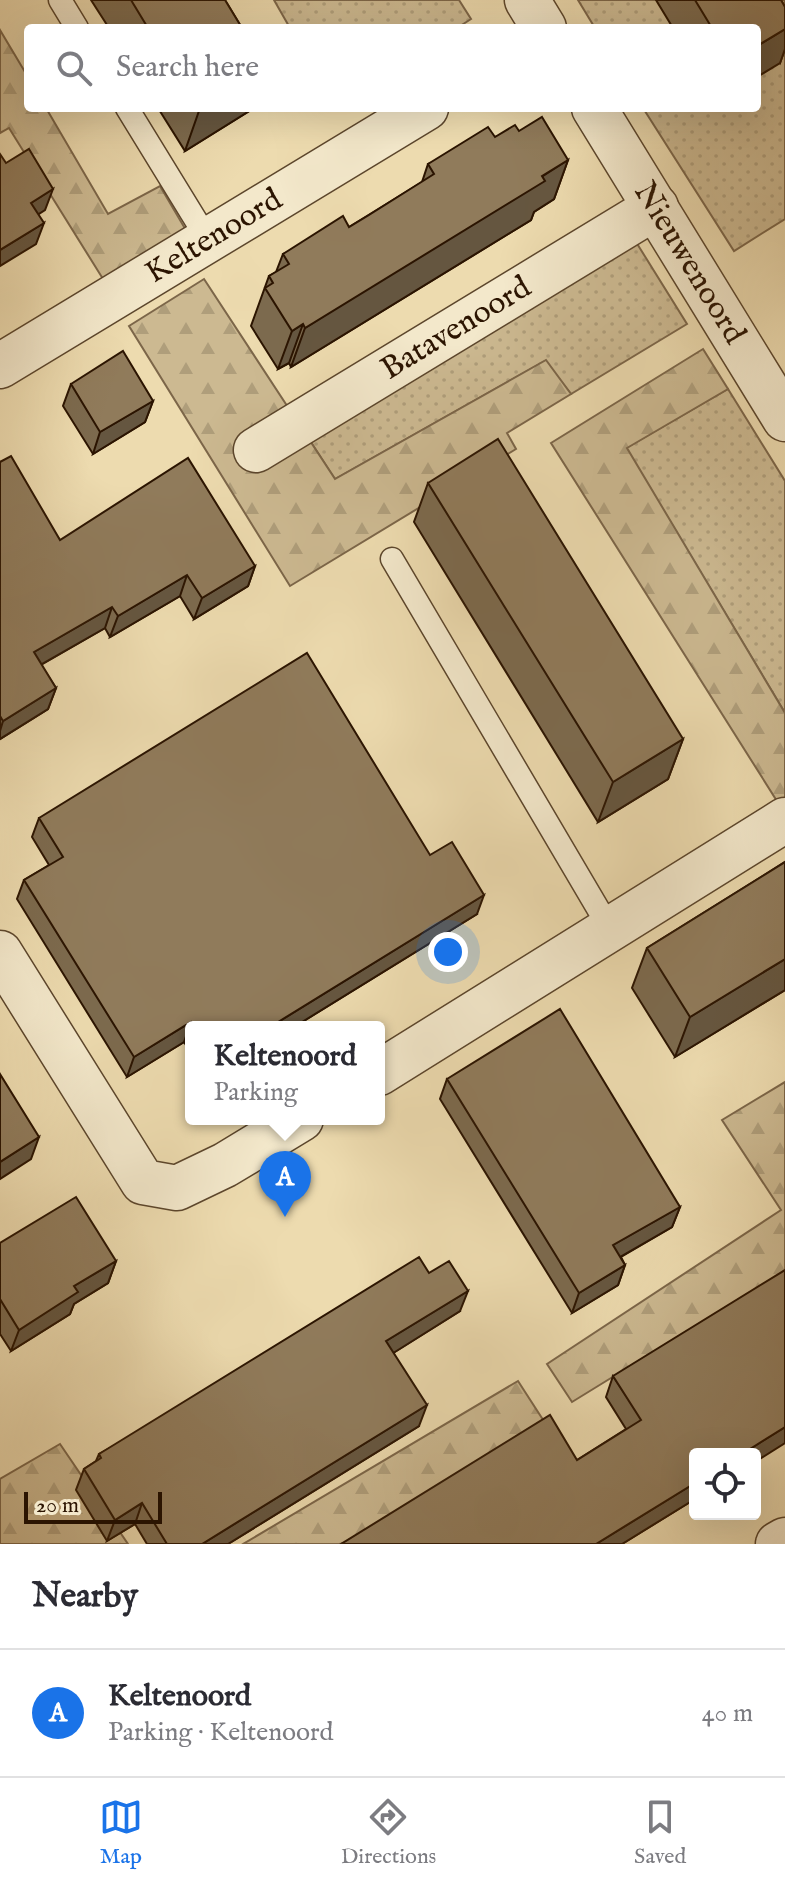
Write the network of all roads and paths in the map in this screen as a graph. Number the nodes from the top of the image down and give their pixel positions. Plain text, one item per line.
1 (60, 0) edge
2 (527, 0) edge
3 (75, 24) edge
4 (542, 24) edge
5 (129, 112) edge
6 (419, 112) edge
7 (597, 112) edge
8 (656, 207) junction
9 (208, 240) junction
10 (0, 366) edge
11 (785, 419) edge
12 (256, 450) dead end
13 (392, 559) dead end
14 (785, 820) edge
15 (610, 929) junction
16 (0, 953) edge
17 (385, 1069) edge
18 (291, 1125) edge
19 (785, 1540) edge
20 (778, 1544) edge

1 - 3 lane
2 - 4 street
5 - 9 lane
6 - 9 street, Keltenoord
7 - 8 street, Nieuwenoord
8 - 11 street, Nieuwenoord
8 - 12 street, Batavenoord
9 - 10 street, Keltenoord
13 - 15 lane
14 - 15 street
15 - 17 street
16 - 18 street
19 - 20 street

